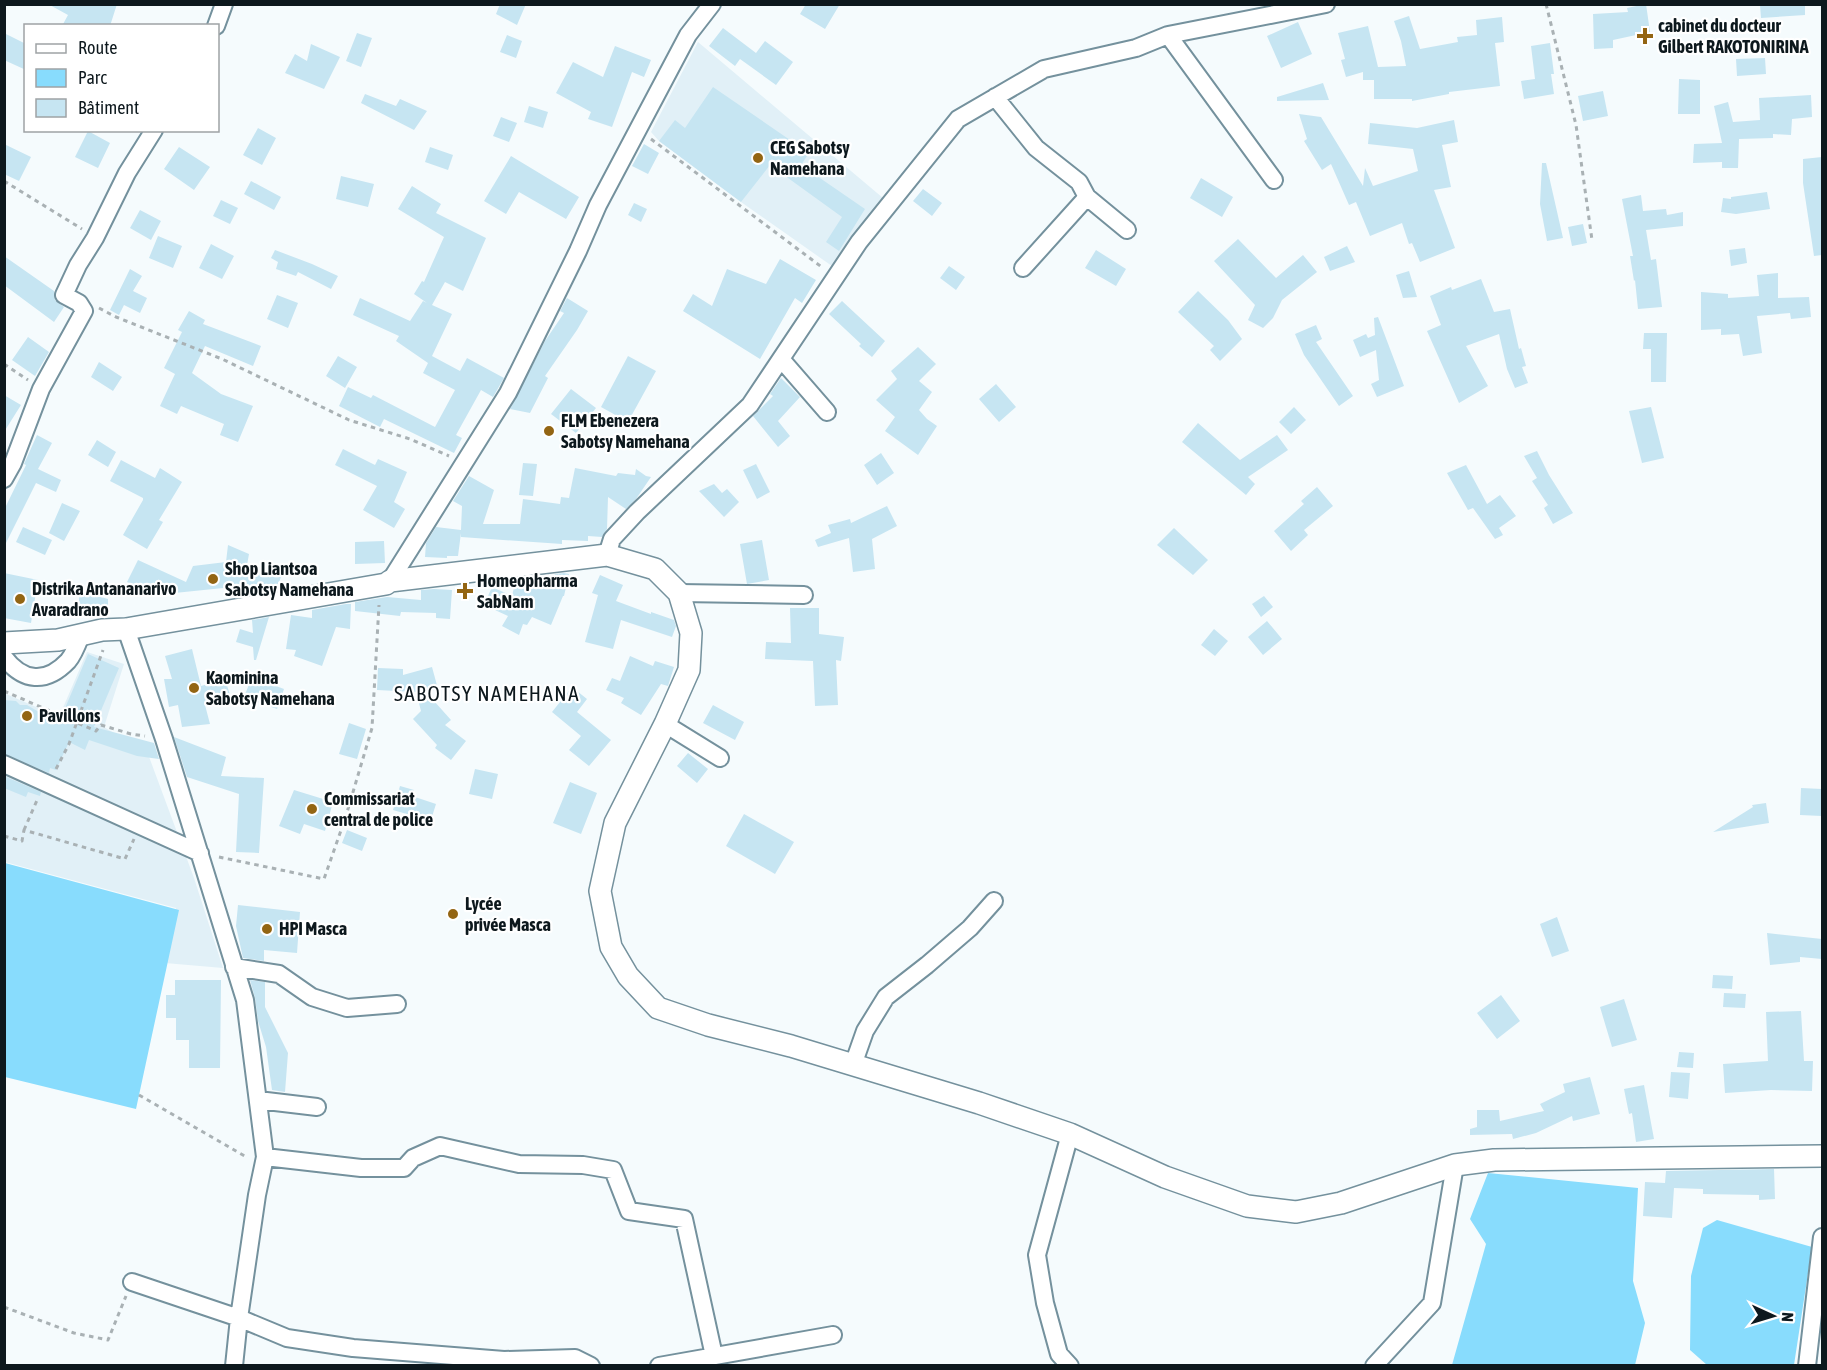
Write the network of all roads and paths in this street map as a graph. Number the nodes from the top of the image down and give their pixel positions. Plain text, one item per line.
1 (224, 4) edge
2 (712, 4) edge
3 (1326, 4) edge
4 (1546, 4) edge
5 (217, 24) edge
6 (1168, 35) junction
7 (995, 97) junction
8 (637, 129) junction
9 (153, 132) edge
10 (1274, 180) dead end
11 (4, 181) edge
12 (1087, 197) junction
13 (1127, 230) dead end
14 (95, 238) junction
15 (1592, 240) dead end
16 (1023, 268) dead end
17 (835, 277) junction
18 (80, 303) junction
19 (781, 359) junction
20 (4, 364) edge
21 (41, 390) junction
22 (827, 412) dead end
23 (464, 464) junction
24 (4, 479) edge
25 (607, 555) junction
26 (388, 582) junction
27 (679, 593) junction
28 (804, 595) dead end
29 (126, 629) junction
30 (102, 630) junction
31 (81, 635) junction
32 (4, 643) edge
33 (4, 657) edge
34 (4, 691) edge
35 (76, 724) junction
36 (665, 724) junction
37 (164, 739) junction
38 (720, 758) dead end
39 (4, 764) edge
40 (45, 784) junction
41 (24, 830) junction
42 (156, 834) junction
43 (4, 836) edge
44 (200, 853) junction
45 (994, 901) dead end
46 (234, 967) junction
47 (397, 1004) dead end
48 (853, 1065) junction
49 (139, 1095) dead end
50 (258, 1100) junction
51 (317, 1107) dead end
52 (1070, 1134) junction
53 (1822, 1156) edge
54 (264, 1162) junction
55 (1455, 1165) junction
56 (1822, 1237) edge
57 (132, 1282) joint
58 (4, 1306) edge
59 (239, 1318) junction
60 (833, 1335) dead end
61 (714, 1356) junction
62 (234, 1365) edge
63 (591, 1365) edge
64 (659, 1365) edge
65 (1070, 1365) edge
66 (1374, 1365) edge
67 (1807, 1365) edge

1 - 5 street
2 - 8 street
3 - 6 street
4 - 15 path
6 - 7 street
6 - 10 street
7 - 12 street
7 - 17 street
8 - 17 path
8 - 23 street
9 - 14 street
11 - 14 path
12 - 13 street
12 - 16 street
14 - 18 street
17 - 19 street
18 - 21 street
18 - 23 path
19 - 22 street
19 - 25 street
20 - 21 path
21 - 24 street
23 - 26 street
25 - 26 main road
25 - 27 main road
26 - 29 main road
26 - 44 path
27 - 28 street
27 - 36 main road
29 - 30 main road
29 - 37 street
30 - 31 main road
30 - 35 path
31 - 32 main road
31 - 33 street
34 - 35 path
35 - 37 path
35 - 40 path
36 - 38 street
36 - 48 main road
37 - 44 street
39 - 40 street
40 - 41 path
40 - 42 street
41 - 42 path
41 - 43 path
42 - 44 street
44 - 46 street
45 - 48 street
46 - 47 street
46 - 50 street
48 - 52 main road
49 - 54 path
50 - 51 street
50 - 54 street
52 - 55 main road
52 - 65 street
53 - 55 main road
54 - 59 street
54 - 61 street
55 - 66 street
56 - 67 street
57 - 58 path
57 - 59 street
59 - 62 street
59 - 63 street
60 - 61 street
61 - 64 street

